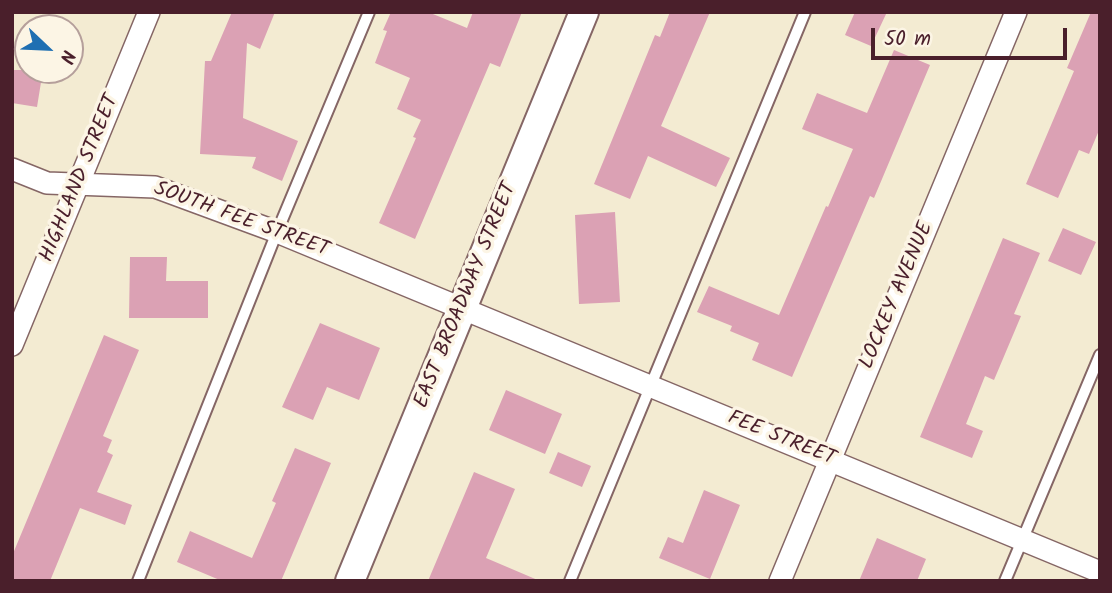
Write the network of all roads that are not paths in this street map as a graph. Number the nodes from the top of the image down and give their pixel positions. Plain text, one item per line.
1 (149, 12) edge
2 (369, 12) edge
3 (584, 12) edge
4 (805, 12) edge
5 (1016, 12) edge
6 (12, 169) edge
7 (79, 182) junction
8 (277, 232) junction
9 (462, 308) junction
10 (12, 345) edge
11 (1100, 355) edge
12 (650, 386) junction
13 (829, 460) junction
14 (1022, 540) junction
15 (1100, 572) edge
16 (138, 581) edge
17 (350, 581) edge
18 (570, 581) edge
19 (780, 581) edge
20 (1005, 581) edge

1 - 7 street, HIGHLAND STREET
2 - 8 lane
3 - 9 street, EAST BROADWAY STREET
4 - 12 lane
5 - 13 street, LOCKEY AVENUE
6 - 7 street, SOUTH FEE STREET
7 - 8 street, SOUTH FEE STREET
7 - 10 street, HIGHLAND STREET
8 - 9 street, SOUTH FEE STREET
8 - 16 lane
9 - 12 street, FEE STREET
9 - 17 street, EAST BROADWAY STREET
11 - 14 lane
12 - 13 street, FEE STREET
12 - 18 lane
13 - 14 street, FEE STREET
13 - 19 street, LOCKEY AVENUE
14 - 15 street, FEE STREET
14 - 20 lane

